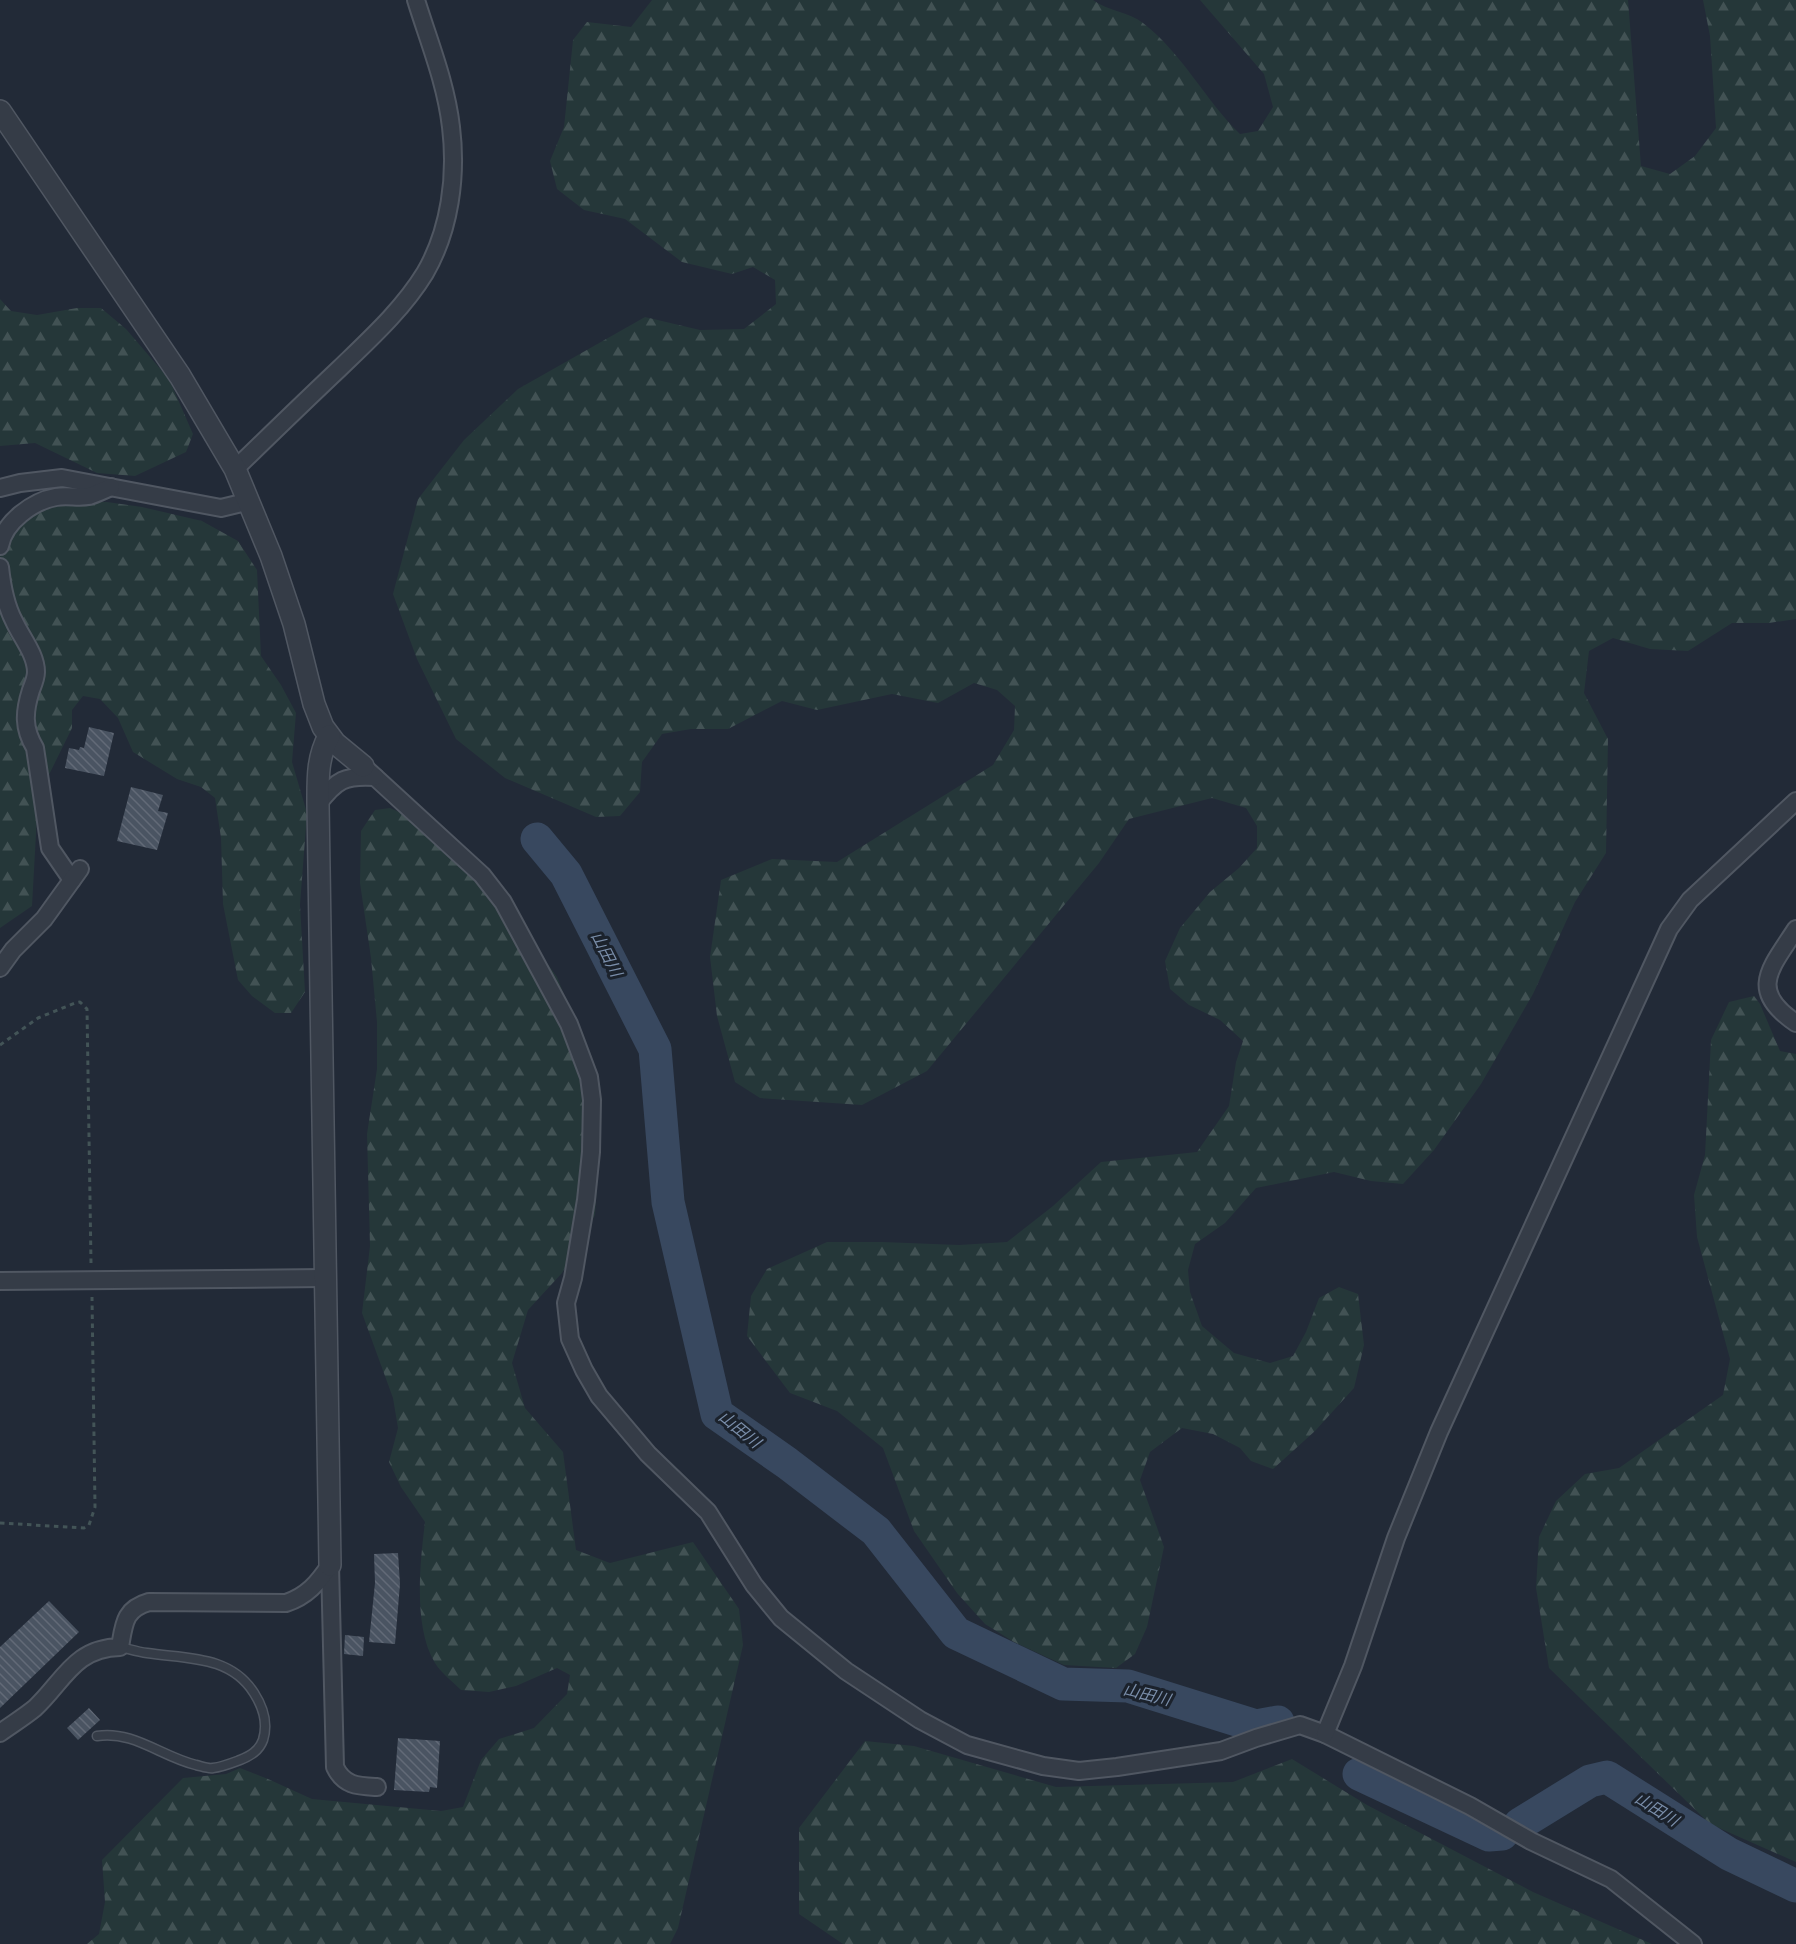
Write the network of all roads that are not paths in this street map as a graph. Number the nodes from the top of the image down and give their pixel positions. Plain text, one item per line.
1 (416, 0) edge
2 (0, 111) edge
3 (235, 469) junction
4 (111, 486) junction
5 (0, 488) edge
6 (250, 501) junction
7 (0, 546) edge
8 (0, 567) edge
9 (329, 736) junction
10 (369, 772) junction
11 (1796, 801) edge
12 (318, 804) junction
13 (1796, 929) edge
14 (0, 968) edge
15 (1796, 1023) edge
16 (324, 1278) junction
17 (0, 1281) edge
18 (330, 1565) junction
19 (120, 1647) junction
20 (0, 1733) edge
21 (1325, 1734) junction
22 (97, 1736) dead end
23 (377, 1787) dead end
24 (1693, 1944) edge

1 - 3 street
2 - 3 street
3 - 6 street
4 - 5 street
4 - 6 street
4 - 7 street
6 - 9 street
8 - 14 street
9 - 10 street
9 - 12 street
10 - 12 street
10 - 21 street
11 - 21 street
12 - 16 street
13 - 15 street
16 - 17 street
16 - 18 street
18 - 19 street
18 - 23 street
19 - 20 street
19 - 22 lane
21 - 24 street

